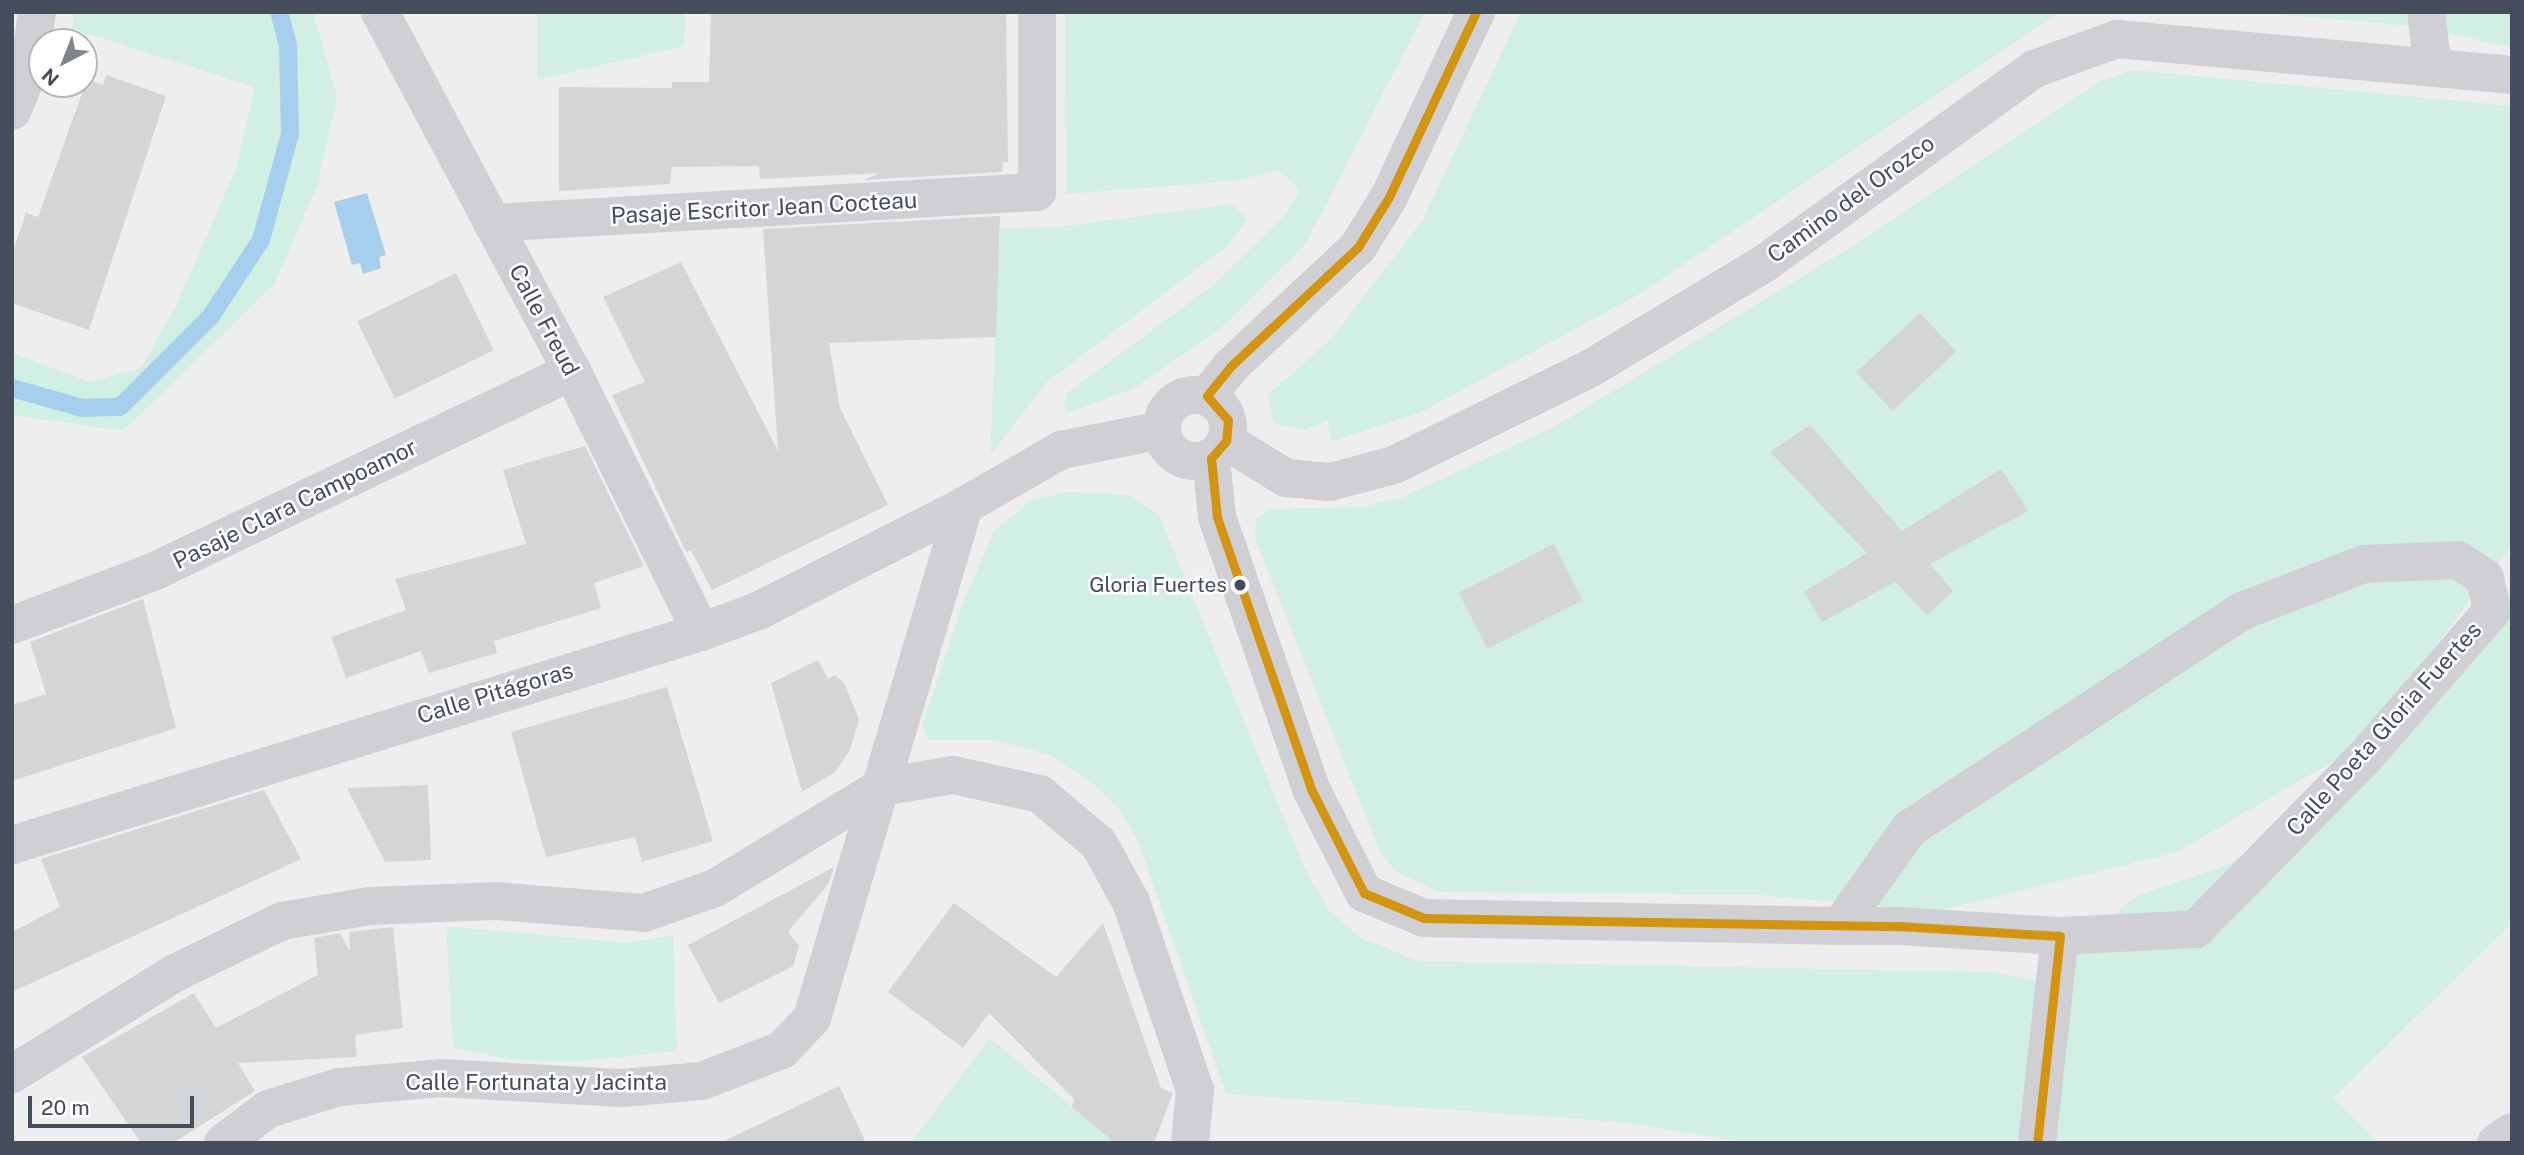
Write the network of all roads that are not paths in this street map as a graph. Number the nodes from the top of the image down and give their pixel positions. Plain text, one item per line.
1 (37, 12) edge
2 (380, 12) edge
3 (1038, 12) edge
4 (1476, 12) edge
5 (2426, 12) edge
6 (2432, 68) junction
7 (2512, 75) edge
8 (12, 111) edge
9 (492, 223) junction
10 (572, 371) junction
11 (1207, 396) junction
12 (1162, 430) junction
13 (1219, 450) junction
14 (964, 506) junction
15 (12, 625) edge
16 (701, 632) junction
17 (882, 787) junction
18 (12, 845) edge
19 (1840, 926) junction
20 (2060, 936) junction
21 (12, 1074) edge
22 (2512, 1132) edge
23 (223, 1143) edge
24 (1190, 1143) edge
25 (2037, 1143) edge
26 (2496, 1143) edge

1 - 8 street
2 - 9 street, Calle Freud
3 - 9 street, Pasaje Escritor Jean Cocteau
4 - 11 street
5 - 6 street
6 - 7 street, Camino del Orozco
6 - 13 street, Camino del Orozco
9 - 10 street, Calle Freud
10 - 15 street, Pasaje Clara Campoamor
10 - 16 street, Calle Freud
11 - 12 street
11 - 13 street
12 - 13 street
12 - 14 street
13 - 19 street, Calle Poeta Gloria Fuertes
14 - 16 street, Calle Pitágoras
14 - 17 street, Calle Fortunata y Jacinta
16 - 18 street, Calle Pitágoras
17 - 21 street
17 - 23 street, Calle Fortunata y Jacinta
17 - 24 street
19 - 20 street, Calle Poeta Gloria Fuertes
19 - 20 street, Calle Poeta Gloria Fuertes
20 - 25 street
22 - 26 street

